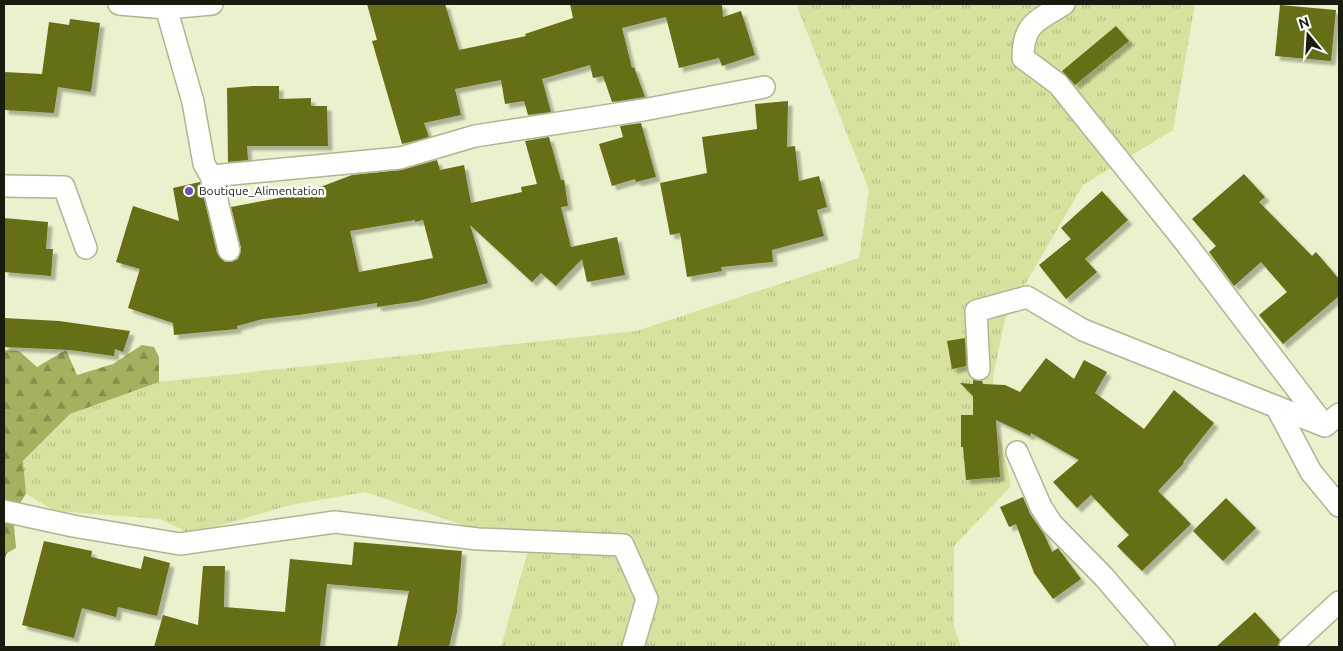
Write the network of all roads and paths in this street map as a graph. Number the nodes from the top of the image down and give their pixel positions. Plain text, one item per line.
1 (119, 4) edge
2 (212, 4) edge
3 (1064, 4) edge
4 (166, 6) edge
5 (764, 87) dead end
6 (211, 176) junction
7 (4, 186) edge
8 (86, 248) dead end
9 (228, 250) dead end
10 (979, 369) dead end
11 (1276, 408) junction
12 (1334, 424) edge
13 (1017, 452) dead end
14 (1339, 506) edge
15 (4, 511) edge
16 (1339, 602) edge
17 (633, 647) edge
18 (1164, 647) edge
19 (1290, 647) edge

1 - 4 street
2 - 4 street
3 - 12 street
4 - 6 street
5 - 6 street
6 - 9 street
7 - 8 street
10 - 11 street
11 - 12 street
11 - 14 street
13 - 18 street
15 - 17 street
16 - 19 street

